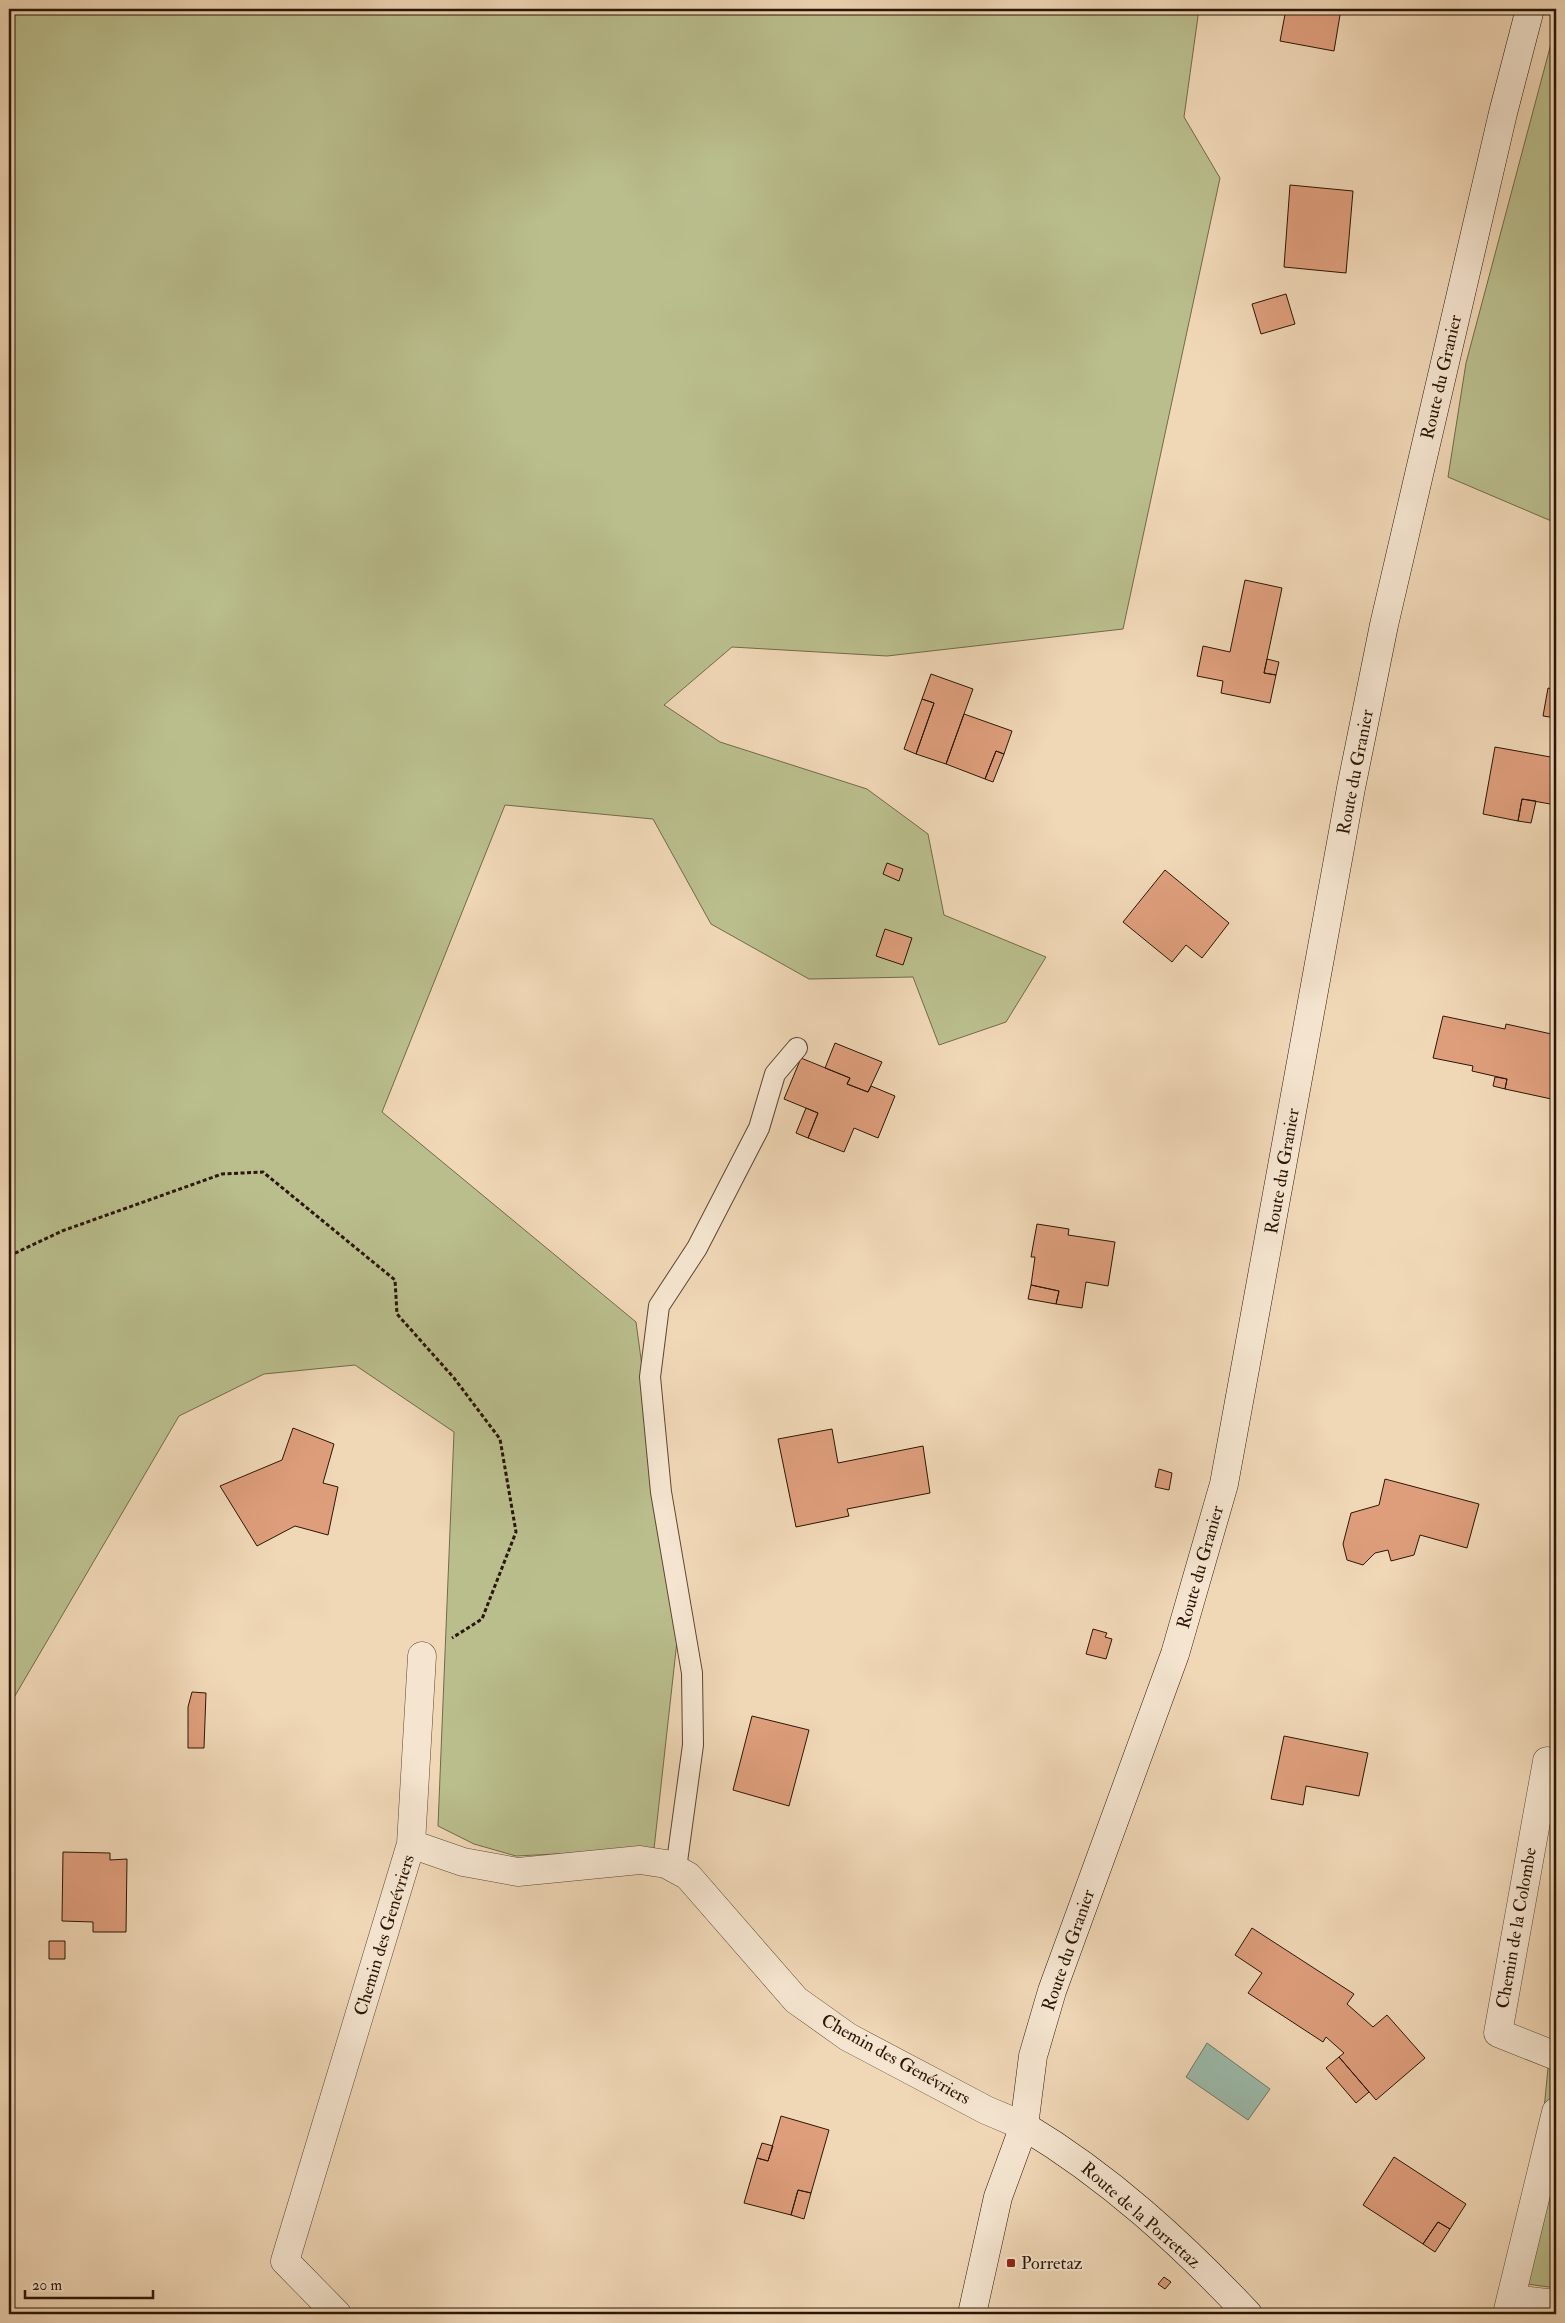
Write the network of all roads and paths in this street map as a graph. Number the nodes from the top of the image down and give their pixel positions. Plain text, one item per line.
1 (1530, 9) edge
2 (797, 1048) dead end
3 (9, 1256) edge
4 (422, 1656) joint
5 (1547, 1760) dead end
6 (411, 1844) junction
7 (676, 1868) junction
8 (1556, 2056) edge
9 (1556, 2112) edge
10 (1024, 2126) junction
11 (1556, 2304) edge
12 (1509, 2306) edge
13 (337, 2314) edge
14 (972, 2314) edge
15 (1248, 2314) edge

1 - 10 main road, Route du Granier
2 - 7 lane
3 - 4 path
4 - 6 main road
5 - 8 main road, Chemin de la Colombe
6 - 7 main road, Chemin des Genévriers
6 - 13 main road, Chemin des Genévriers
7 - 10 main road, Chemin des Genévriers
9 - 12 main road
10 - 14 main road, Route du Granier
10 - 15 main road, Route de la Porrettaz
11 - 12 main road

